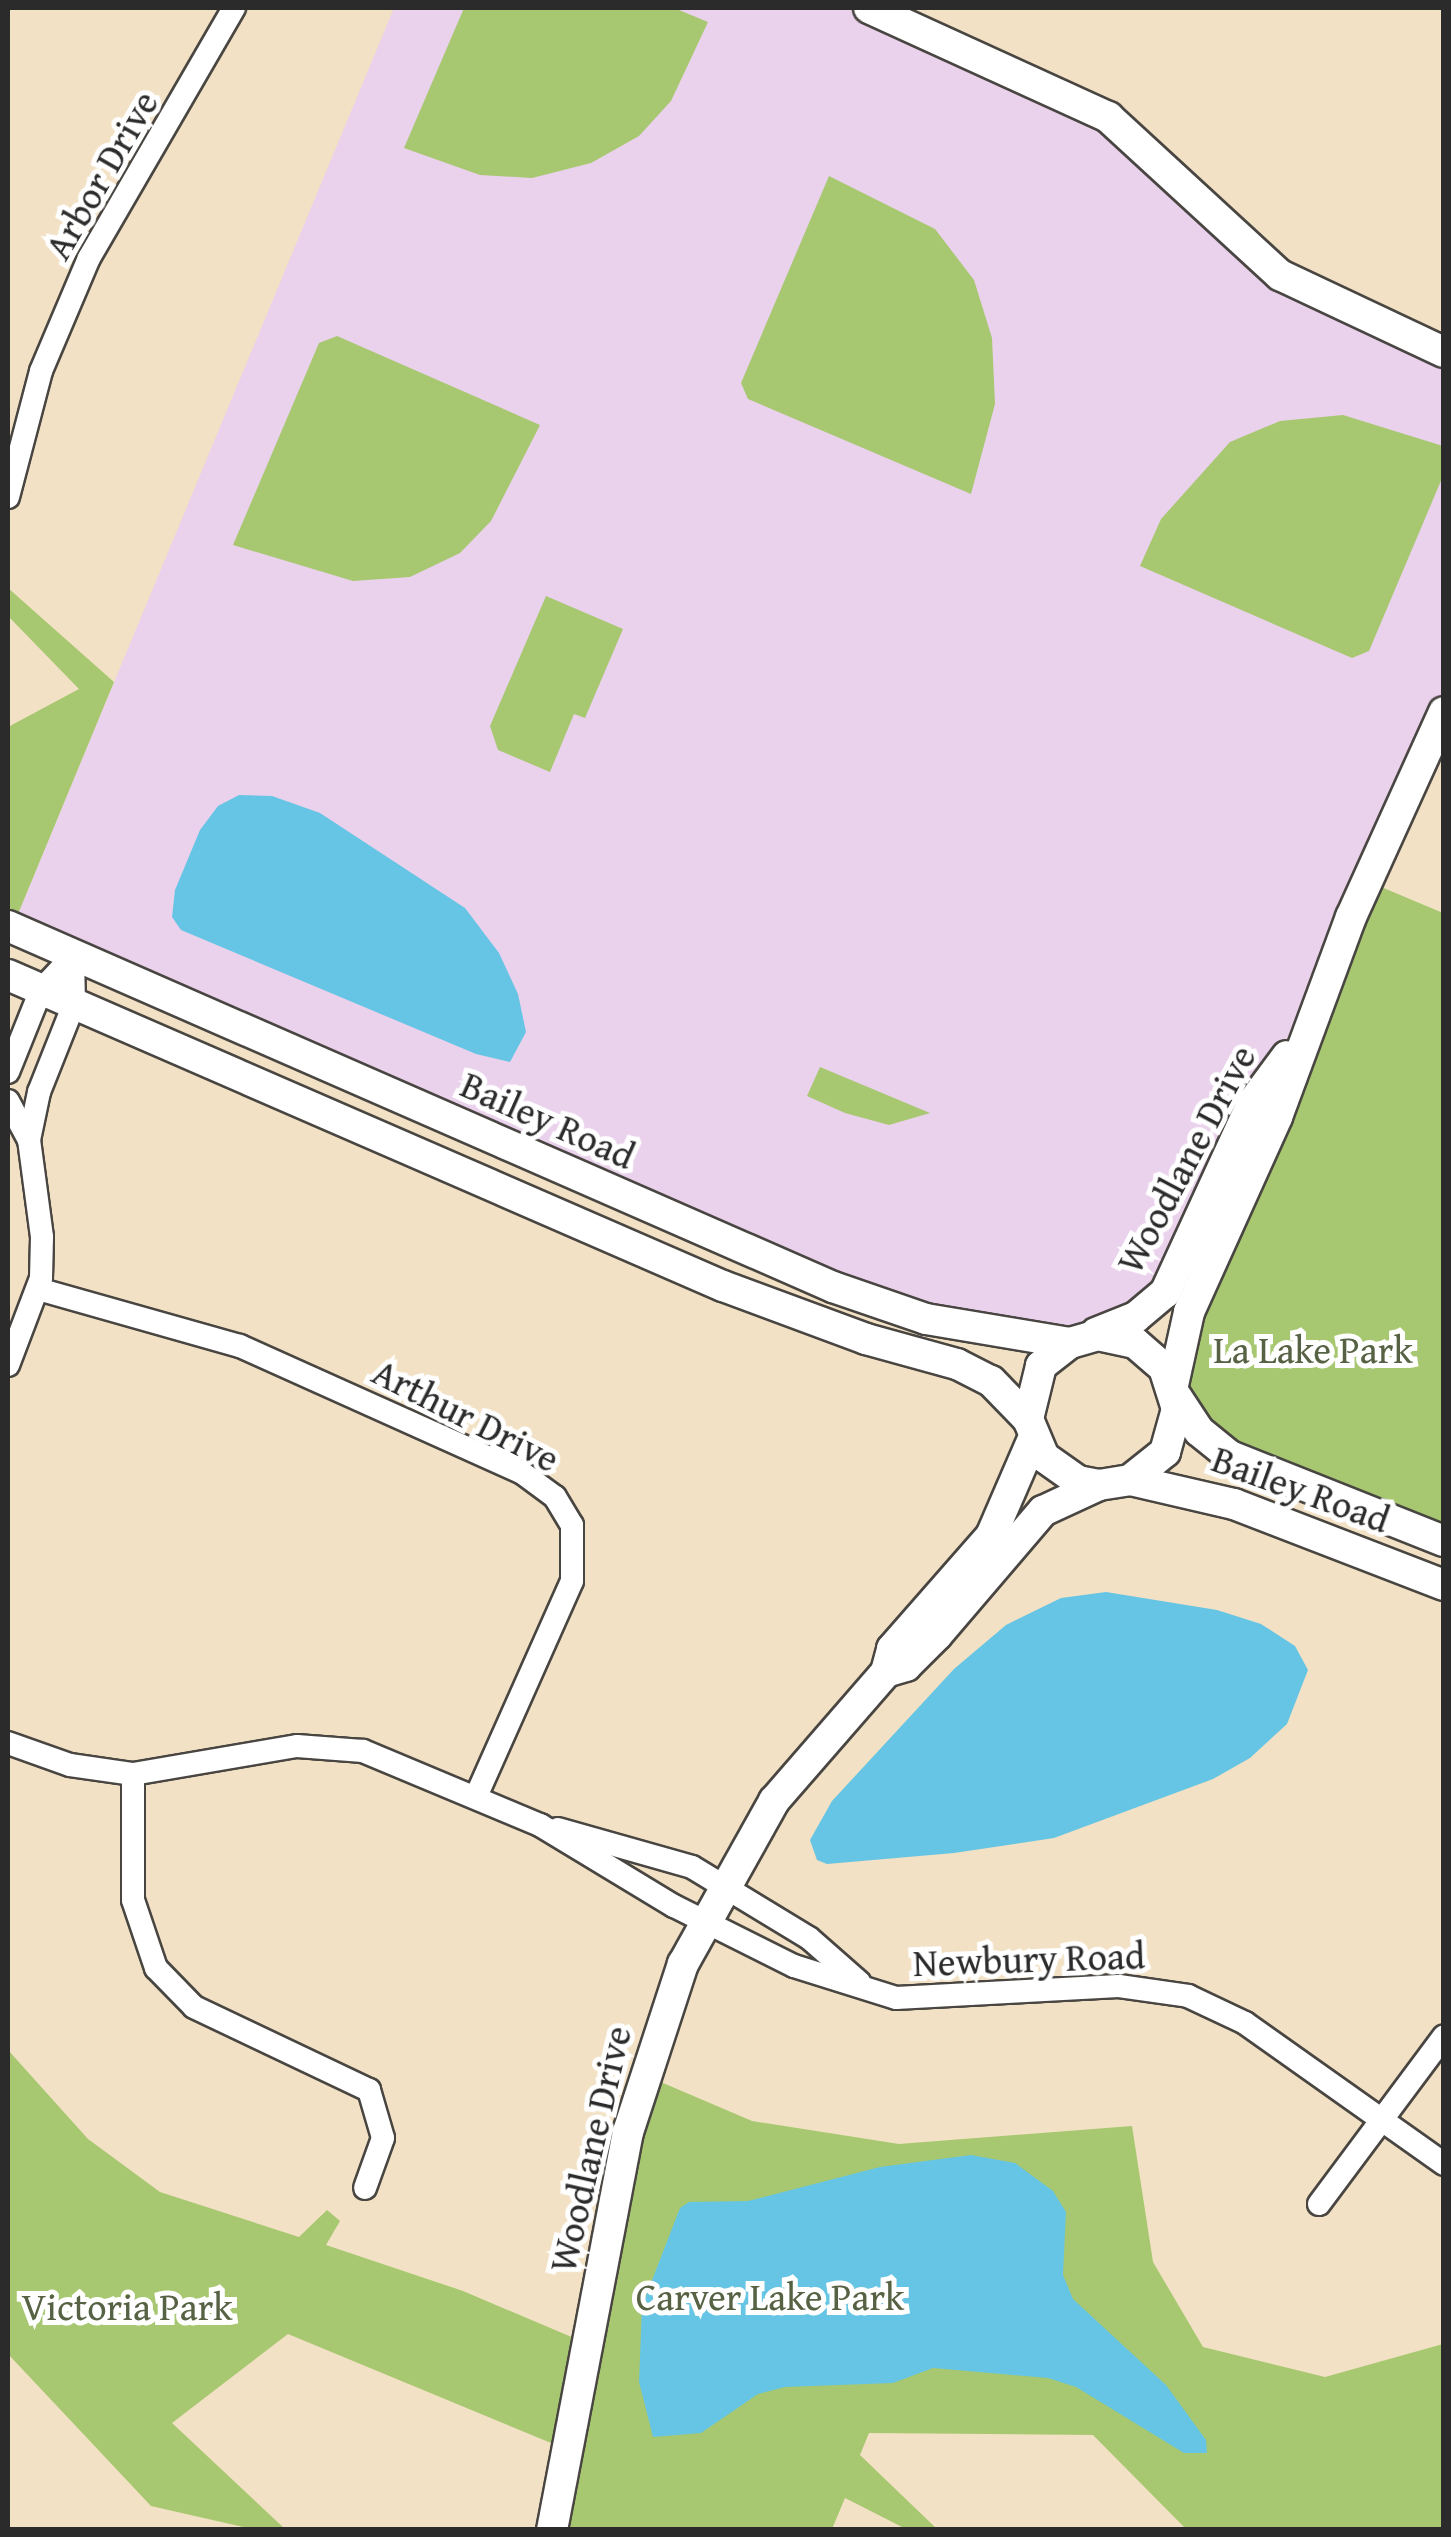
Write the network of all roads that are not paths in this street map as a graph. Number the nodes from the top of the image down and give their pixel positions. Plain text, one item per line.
1 (234, 8) edge
2 (868, 8) edge
3 (1444, 352) edge
4 (8, 497) edge
5 (1444, 712) edge
6 (8, 926) edge
7 (73, 956) junction
8 (8, 975) edge
9 (42, 990) junction
10 (74, 1004) junction
11 (1303, 1033) junction
12 (8, 1072) edge
13 (8, 1101) edge
14 (29, 1140) junction
15 (38, 1289) junction
16 (1074, 1341) junction
17 (8, 1365) edge
18 (1174, 1390) junction
19 (1030, 1429) junction
20 (1130, 1480) junction
21 (1098, 1485) junction
22 (1444, 1541) edge
23 (1444, 1584) edge
24 (886, 1672) junction
25 (8, 1742) edge
26 (134, 1774) junction
27 (476, 1798) junction
28 (540, 1825) junction
29 (726, 1885) junction
30 (705, 1922) junction
31 (865, 1988) junction
32 (1444, 2036) edge
33 (1381, 2120) junction
34 (1444, 2164) edge
35 (365, 2188) dead end
36 (1319, 2204) dead end
37 (552, 2530) edge

1 - 4 street, Arbor Drive
2 - 3 main road
5 - 11 main road, Woodlane Drive
6 - 7 main road, Bailey Road
7 - 9 street
7 - 10 street
7 - 16 main road, Bailey Road
8 - 9 main road
9 - 10 main road
9 - 12 street
10 - 14 street
10 - 19 main road
11 - 16 main road, Woodlane Drive
11 - 18 main road, Woodlane Drive
13 - 14 street
14 - 15 street
15 - 17 street
15 - 27 street, Arthur Drive
16 - 18 main road
16 - 19 main road
18 - 20 main road
18 - 22 main road, Bailey Road
19 - 21 main road
19 - 24 main road, Woodlane Drive
20 - 21 main road
20 - 23 main road, Bailey Road
21 - 24 main road, Woodlane Drive
24 - 29 main road, Woodlane Drive
25 - 26 street, Newbury Road
26 - 27 street, Newbury Road
26 - 35 street
27 - 28 street, Newbury Road
28 - 29 street, Newbury Road
28 - 30 street, Newbury Road
29 - 30 main road, Woodlane Drive
29 - 31 street, Newbury Road
30 - 31 street, Newbury Road
30 - 37 main road, Woodlane Drive
31 - 33 street, Newbury Road
32 - 33 street
33 - 34 street, Newbury Road
33 - 36 street

